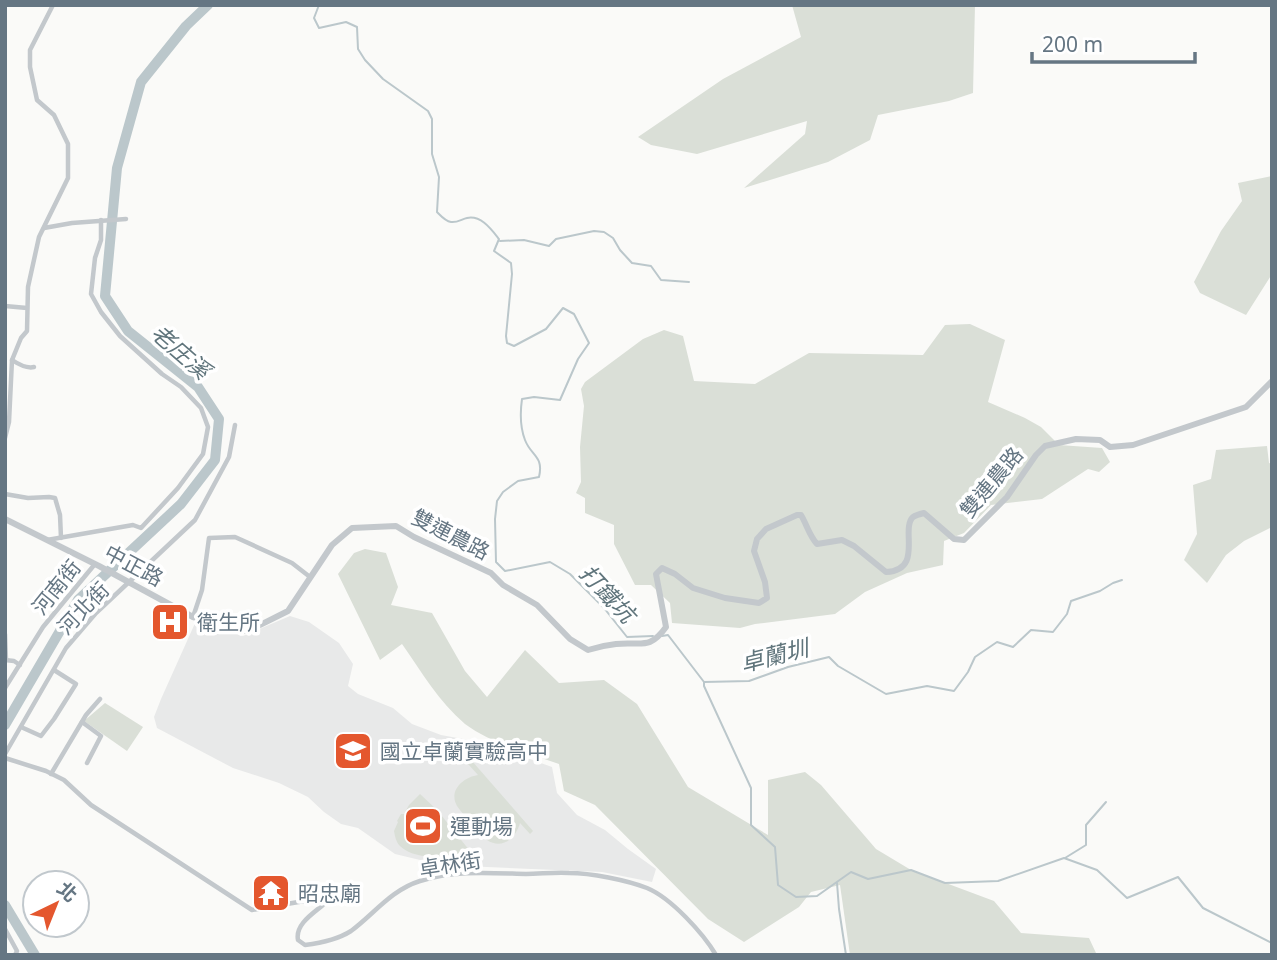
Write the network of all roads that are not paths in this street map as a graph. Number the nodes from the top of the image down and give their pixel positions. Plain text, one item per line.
1 (53, 5) edge
2 (126, 219) dead end
3 (101, 220) junction
4 (44, 228) junction
5 (5, 306) edge
6 (27, 308) junction
7 (12, 360) junction
8 (34, 367) dead end
9 (8, 379) edge
10 (1272, 382) edge
11 (235, 425) dead end
12 (5, 438) edge
13 (5, 494) edge
14 (5, 519) edge
15 (61, 538) junction
16 (47, 540) junction
17 (97, 565) junction
18 (310, 577) junction
19 (130, 583) junction
20 (193, 617) junction
21 (5, 634) edge
22 (6, 660) edge
23 (20, 665) junction
24 (54, 670) junction
25 (5, 688) edge
26 (100, 699) dead end
27 (82, 722) junction
28 (21, 727) junction
29 (5, 756) edge
30 (87, 763) dead end
31 (51, 774) junction
32 (5, 929) edge
33 (15, 955) edge
34 (716, 955) edge

1 - 4 street
2 - 3 street
3 - 4 street
3 - 15 street
4 - 6 street
5 - 6 street
6 - 7 street
7 - 8 street
7 - 9 street
9 - 12 street
10 - 18 street, 雙連農路
11 - 19 street, 河北街
13 - 15 street
14 - 16 street, 中正路
15 - 16 street
16 - 17 street, 中正路
17 - 19 street, 中正路
17 - 23 street, 河南街
18 - 20 street, 中正路
18 - 20 street
19 - 20 street, 中正路
19 - 24 street, 河北街
21 - 22 street
22 - 23 street
23 - 25 street, 河南街
24 - 28 street, 河北街
24 - 28 street
26 - 27 street
27 - 30 street
27 - 31 street
28 - 29 street, 河北街
29 - 31 street, 卓林街
31 - 34 street, 卓林街
32 - 33 street

